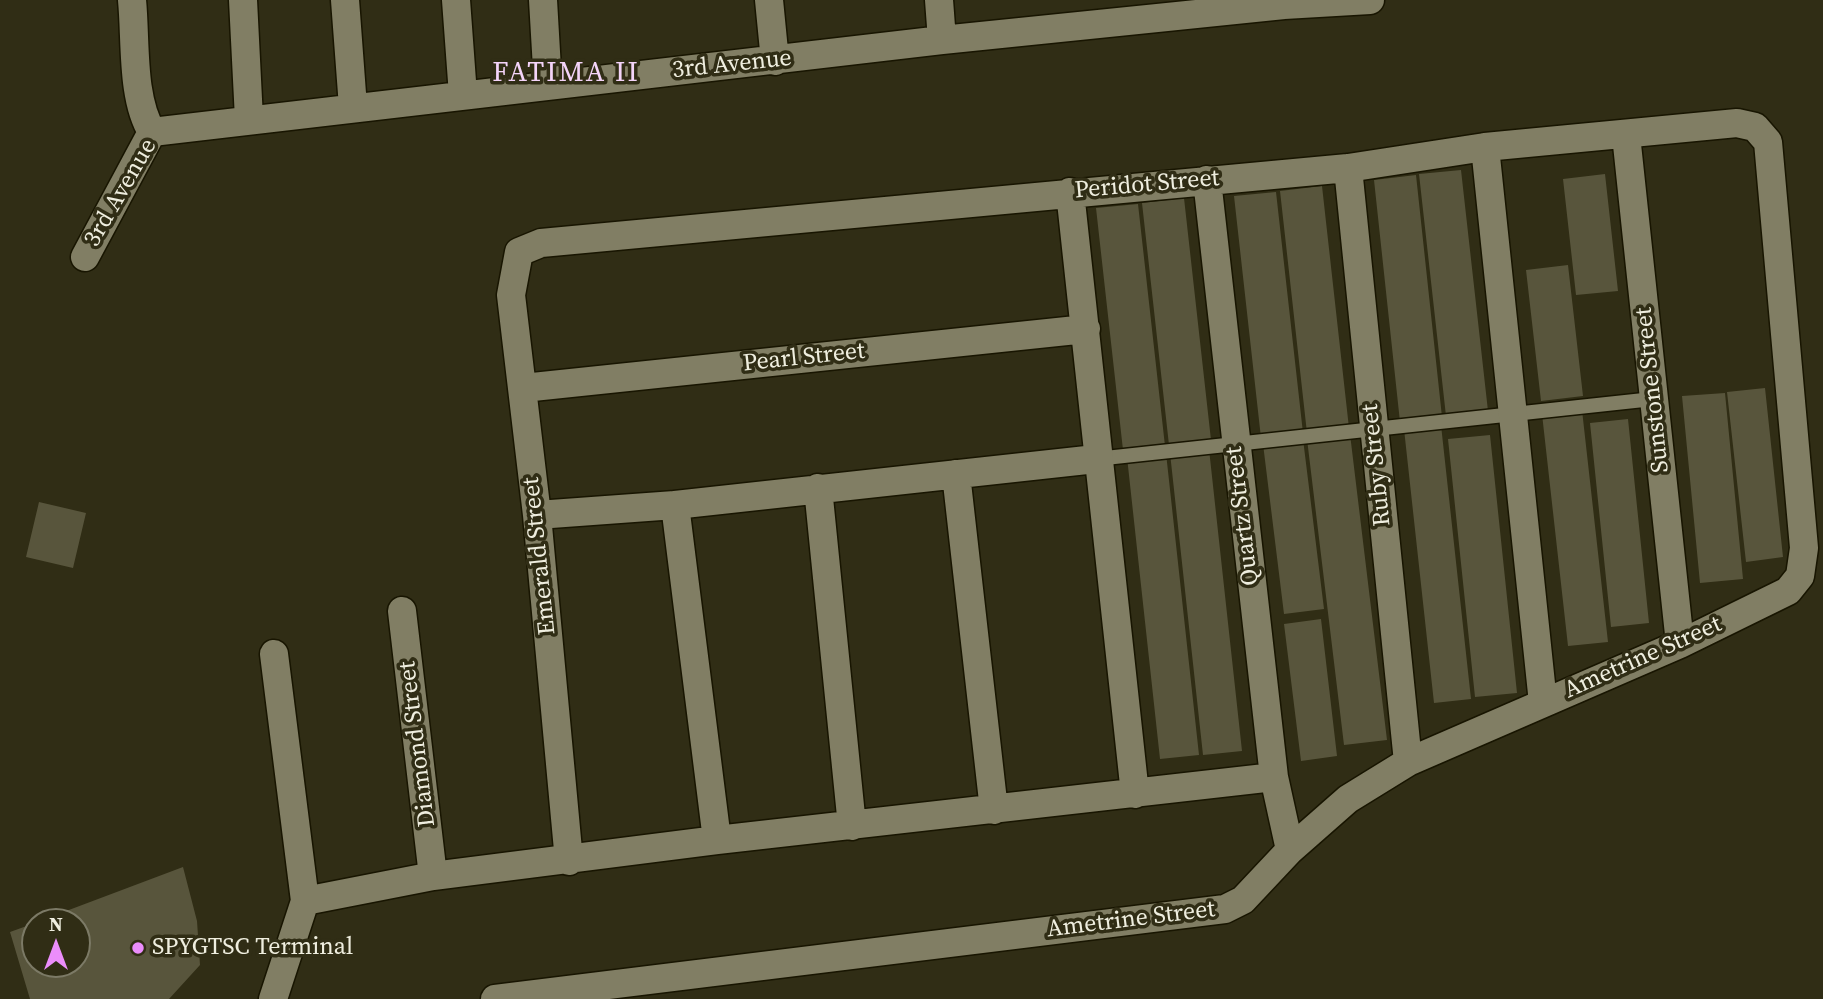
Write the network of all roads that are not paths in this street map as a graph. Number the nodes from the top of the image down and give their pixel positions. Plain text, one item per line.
1 (132, 0) edge
2 (243, 0) edge
3 (345, 0) edge
4 (456, 0) edge
5 (543, 0) edge
6 (769, 0) edge
7 (939, 0) edge
8 (1370, 0) edge
9 (1321, 2) edge
10 (1147, 10) edge
11 (942, 40) junction
12 (775, 61) junction
13 (548, 86) junction
14 (463, 94) junction
15 (354, 107) junction
16 (249, 118) junction
17 (152, 132) junction
18 (1626, 135) junction
19 (1485, 147) junction
20 (1348, 168) junction
21 (1207, 180) junction
22 (1070, 192) junction
23 (519, 252) joint
24 (85, 257) dead end
25 (1086, 329) junction
26 (523, 388) junction
27 (1653, 399) junction
28 (1511, 412) junction
29 (1373, 427) junction
30 (1235, 443) junction
31 (1096, 459) junction
32 (956, 474) junction
33 (818, 488) junction
34 (675, 505) junction
35 (537, 515) junction
36 (1800, 576) joint
37 (402, 611) dead end
38 (1680, 644) junction
39 (274, 654) dead end
40 (1543, 703) junction
41 (1408, 762) junction
42 (1274, 777) junction
43 (1135, 794) junction
44 (994, 810) junction
45 (852, 826) junction
46 (717, 840) junction
47 (1290, 850) junction
48 (569, 861) junction
49 (433, 876) junction
50 (305, 901) junction
51 (273, 999) edge
52 (495, 999) edge

1 - 17 street
2 - 16 street
3 - 15 street
4 - 14 street
5 - 13 street
6 - 12 street
7 - 11 street
8 - 9 street, 3rd Avenue
9 - 10 street, 3rd Avenue
10 - 11 street, 3rd Avenue
11 - 12 street, 3rd Avenue
12 - 13 street, 3rd Avenue
13 - 14 street, 3rd Avenue
14 - 15 street, 3rd Avenue
15 - 16 street, 3rd Avenue
16 - 17 street, 3rd Avenue
17 - 24 street, 3rd Avenue
18 - 19 street, Peridot Street
18 - 27 street, Sunstone Street
18 - 36 street, Peridot Street
19 - 20 street, Peridot Street
19 - 28 street
20 - 21 street, Peridot Street
20 - 29 street, Ruby Street
21 - 22 street, Peridot Street
21 - 30 street, Quartz Street
22 - 23 street, Peridot Street
22 - 25 street
23 - 26 street, Emerald Street
25 - 26 street, Pearl Street
25 - 31 street
26 - 35 street, Emerald Street
27 - 28 lane
27 - 38 street, Sunstone Street
28 - 29 lane
28 - 40 street
29 - 30 lane
29 - 41 street, Ruby Street
30 - 31 lane
30 - 42 street, Quartz Street
31 - 32 street
31 - 43 street
32 - 33 street
32 - 44 street
33 - 34 street
33 - 45 street
34 - 35 street
34 - 46 street
35 - 48 street, Emerald Street
36 - 38 street, Ametrine Street
37 - 49 street, Diamond Street
38 - 40 street, Ametrine Street
39 - 50 street
40 - 41 street, Ametrine Street
41 - 47 street, Ametrine Street
42 - 43 street
42 - 47 street, Quartz Street
43 - 44 street
44 - 45 street
45 - 46 street
46 - 48 street
47 - 52 street, Ametrine Street
48 - 49 street
49 - 50 street
50 - 51 street

